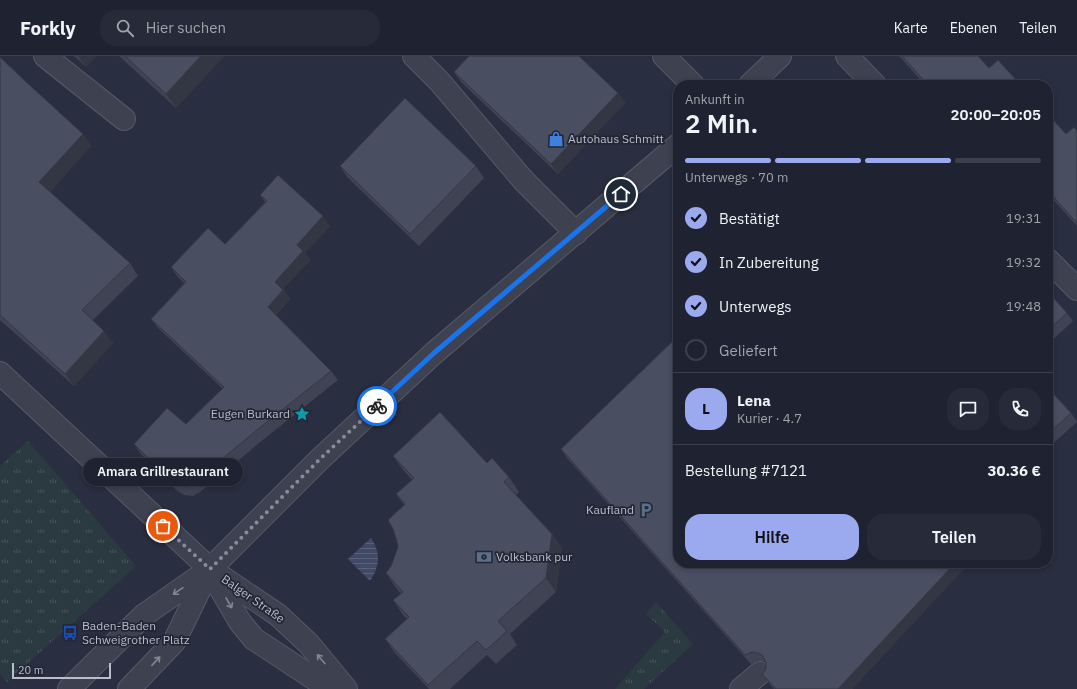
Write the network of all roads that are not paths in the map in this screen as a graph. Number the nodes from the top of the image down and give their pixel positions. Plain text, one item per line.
1 (45, 56) edge
2 (414, 56) edge
3 (664, 56) edge
4 (780, 56) edge
5 (847, 56) edge
6 (688, 80) edge
7 (759, 80) edge
8 (870, 80) edge
9 (124, 119) dead end
10 (673, 149) edge
11 (576, 233) junction
12 (1053, 265) edge
13 (1077, 289) edge
14 (0, 373) edge
15 (210, 569) junction
16 (760, 673) dead end
17 (69, 689) edge
18 (129, 689) edge
19 (330, 689) edge
20 (346, 689) edge
21 (742, 689) edge

1 - 9 street
2 - 11 street
3 - 6 street
4 - 7 street
5 - 8 street
10 - 11 street
11 - 15 street
12 - 13 street
14 - 15 street
15 -> 17 street
18 -> 15 street
15 -> 19 street, Balger Straße
20 -> 15 street, Balger Straße
16 - 21 street

